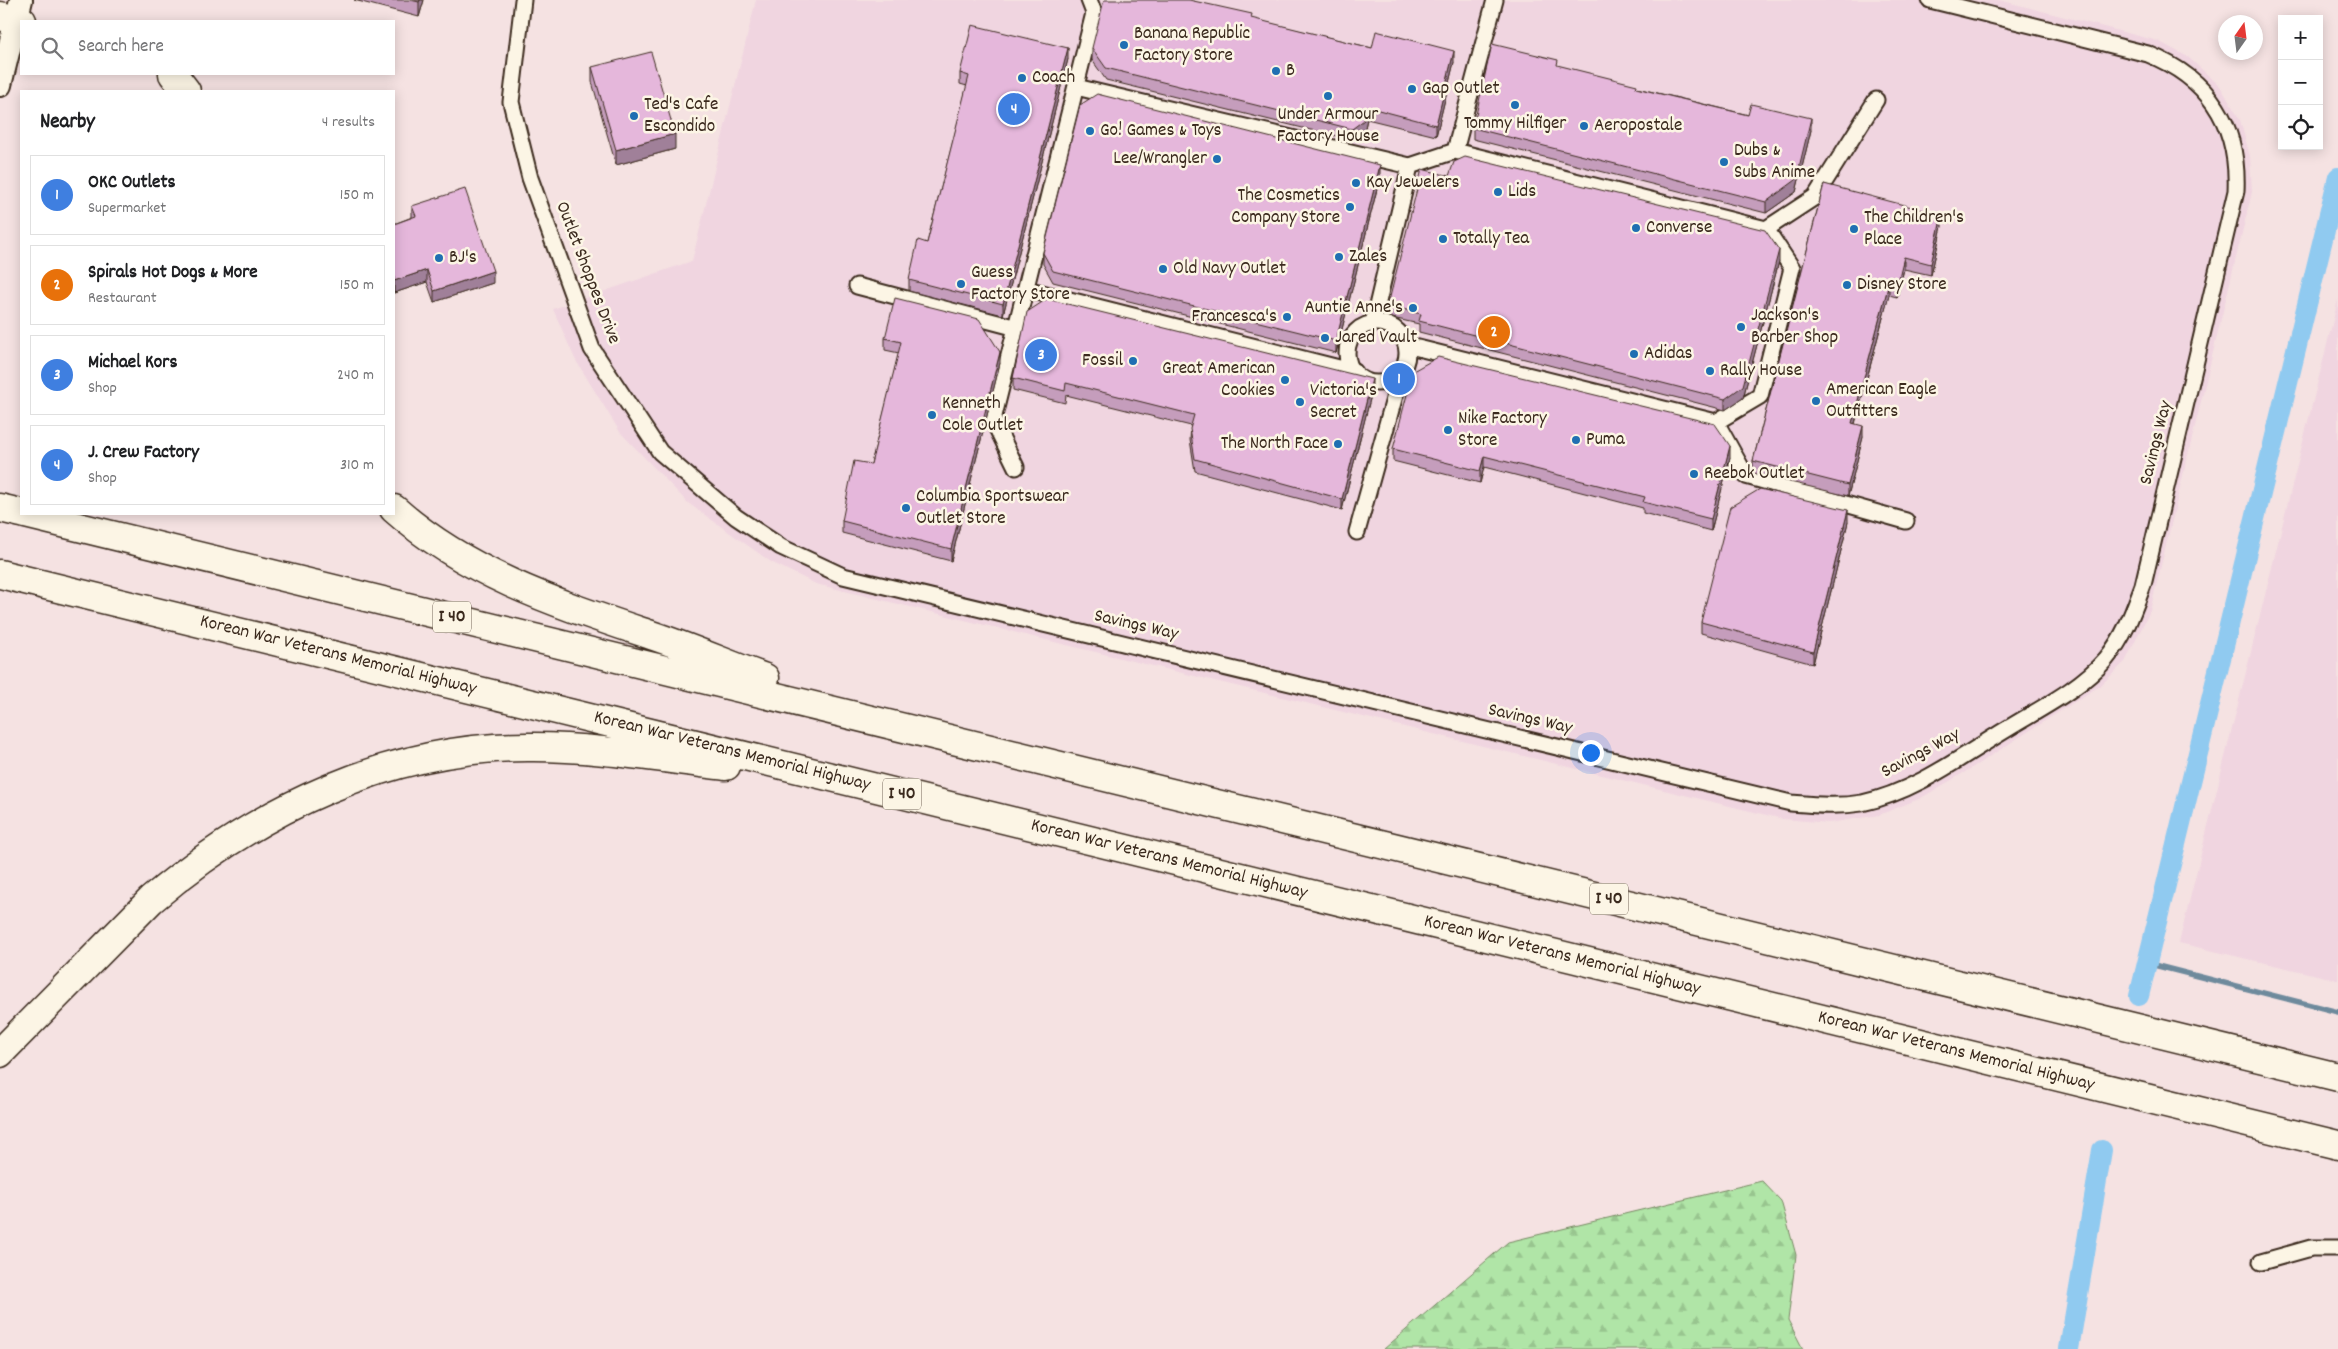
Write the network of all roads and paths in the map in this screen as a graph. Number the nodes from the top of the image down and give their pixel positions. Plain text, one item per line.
1 (523, 0) edge
2 (1089, 0) edge
3 (1495, 0) edge
4 (1930, 0) edge
5 (15, 14) edge
6 (174, 75) edge
7 (0, 85) edge
8 (1076, 87) junction
9 (185, 90) edge
10 (1876, 100) dead end
11 (1455, 152) junction
12 (1410, 166) junction
13 (1766, 230) junction
14 (857, 286) dead end
15 (1026, 289) junction
16 (1373, 323) junction
17 (1017, 328) junction
18 (1406, 345) junction
19 (1402, 370) junction
20 (1355, 372) junction
21 (1716, 422) junction
22 (1016, 467) dead end
23 (0, 508) edge
24 (395, 510) edge
25 (20, 512) edge
26 (31, 515) edge
27 (1906, 521) dead end
28 (1357, 532) dead end
29 (782, 547) joint
30 (0, 574) edge
31 (879, 722) junction
32 (844, 780) junction
33 (0, 1052) edge
34 (2338, 1077) edge
35 (2338, 1145) edge
36 (2338, 1248) edge
37 (2261, 1262) dead end

1 - 29 street, Outlet Shoppes Drive
2 - 8 street
3 - 11 street
4 - 29 street, Savings Way
5 - 7 main road
6 - 9 highway
8 - 12 street
8 - 15 street
10 - 13 street
11 - 12 street
11 - 13 street
12 - 16 street
13 - 21 street
14 - 17 street
15 - 17 street
15 - 20 street
16 - 18 street
16 - 20 street
17 - 22 street
18 - 19 street
18 - 21 street
19 - 20 street
19 - 28 street
21 - 27 street
23 - 25 highway, I 40
24 - 31 highway
26 - 31 highway, I 40
30 - 32 highway, Korean War Veterans Memorial Highway / I 40
31 - 34 highway, I 40
32 - 33 highway
32 - 35 highway, Korean War Veterans Memorial Highway / I 40
36 - 37 street

